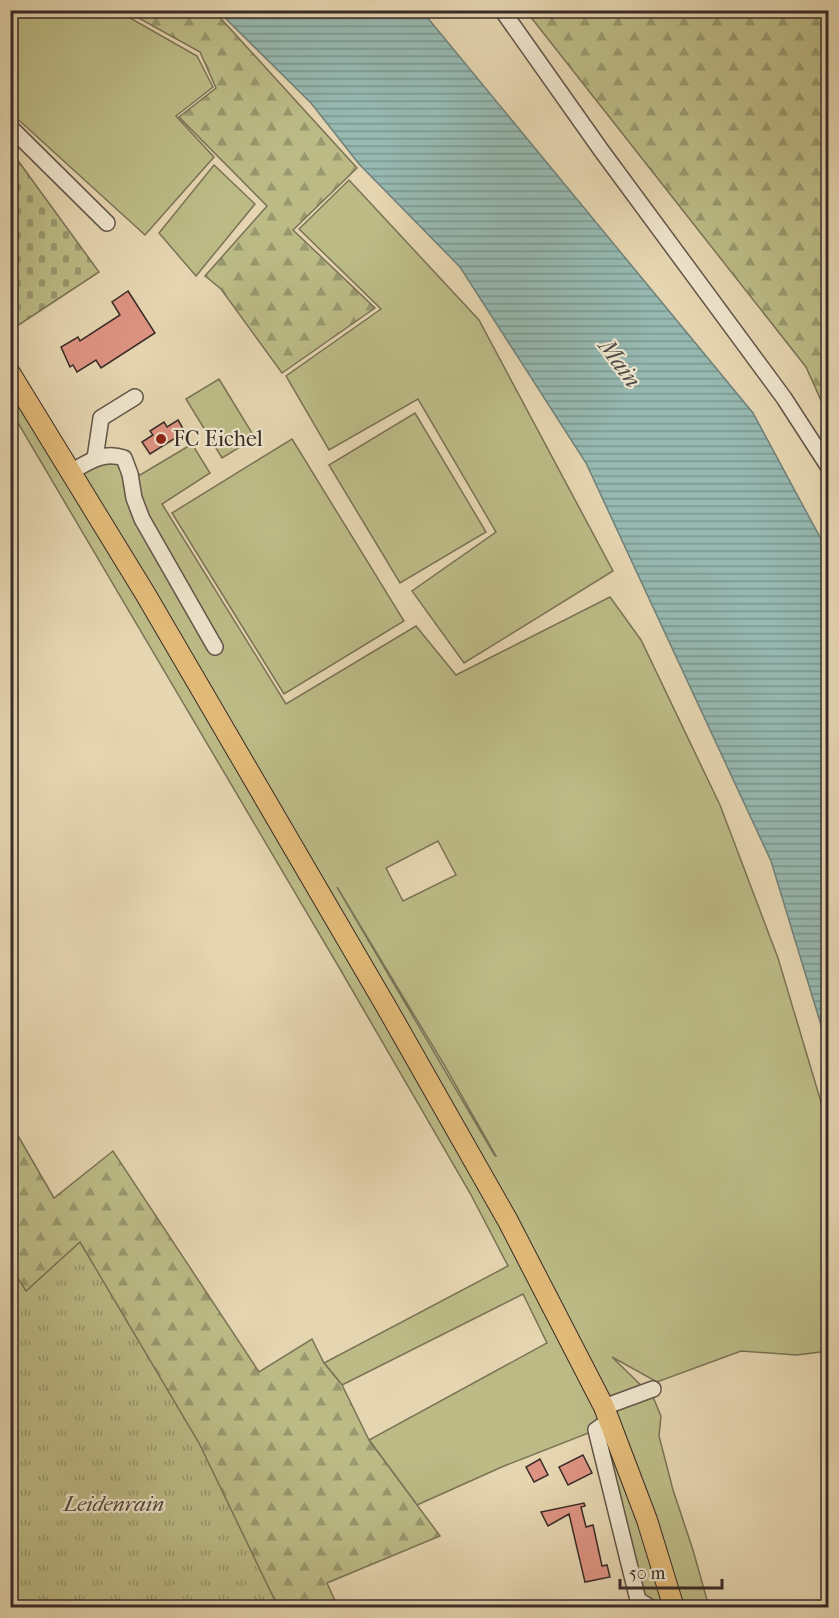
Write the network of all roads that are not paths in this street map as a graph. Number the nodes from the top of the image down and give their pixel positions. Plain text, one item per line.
1 (502, 10) edge
2 (10, 127) edge
3 (107, 223) dead end
4 (10, 373) edge
5 (135, 397) dead end
6 (95, 458) junction
7 (828, 466) edge
8 (71, 472) junction
9 (216, 647) dead end
10 (652, 1389) dead end
11 (607, 1414) junction
12 (670, 1607) edge
13 (651, 1608) edge

1 - 7 street
2 - 3 street
4 - 8 main road
5 - 6 street
6 - 8 street
6 - 9 street
8 - 11 main road
10 - 11 street
11 - 12 main road
11 - 13 street

